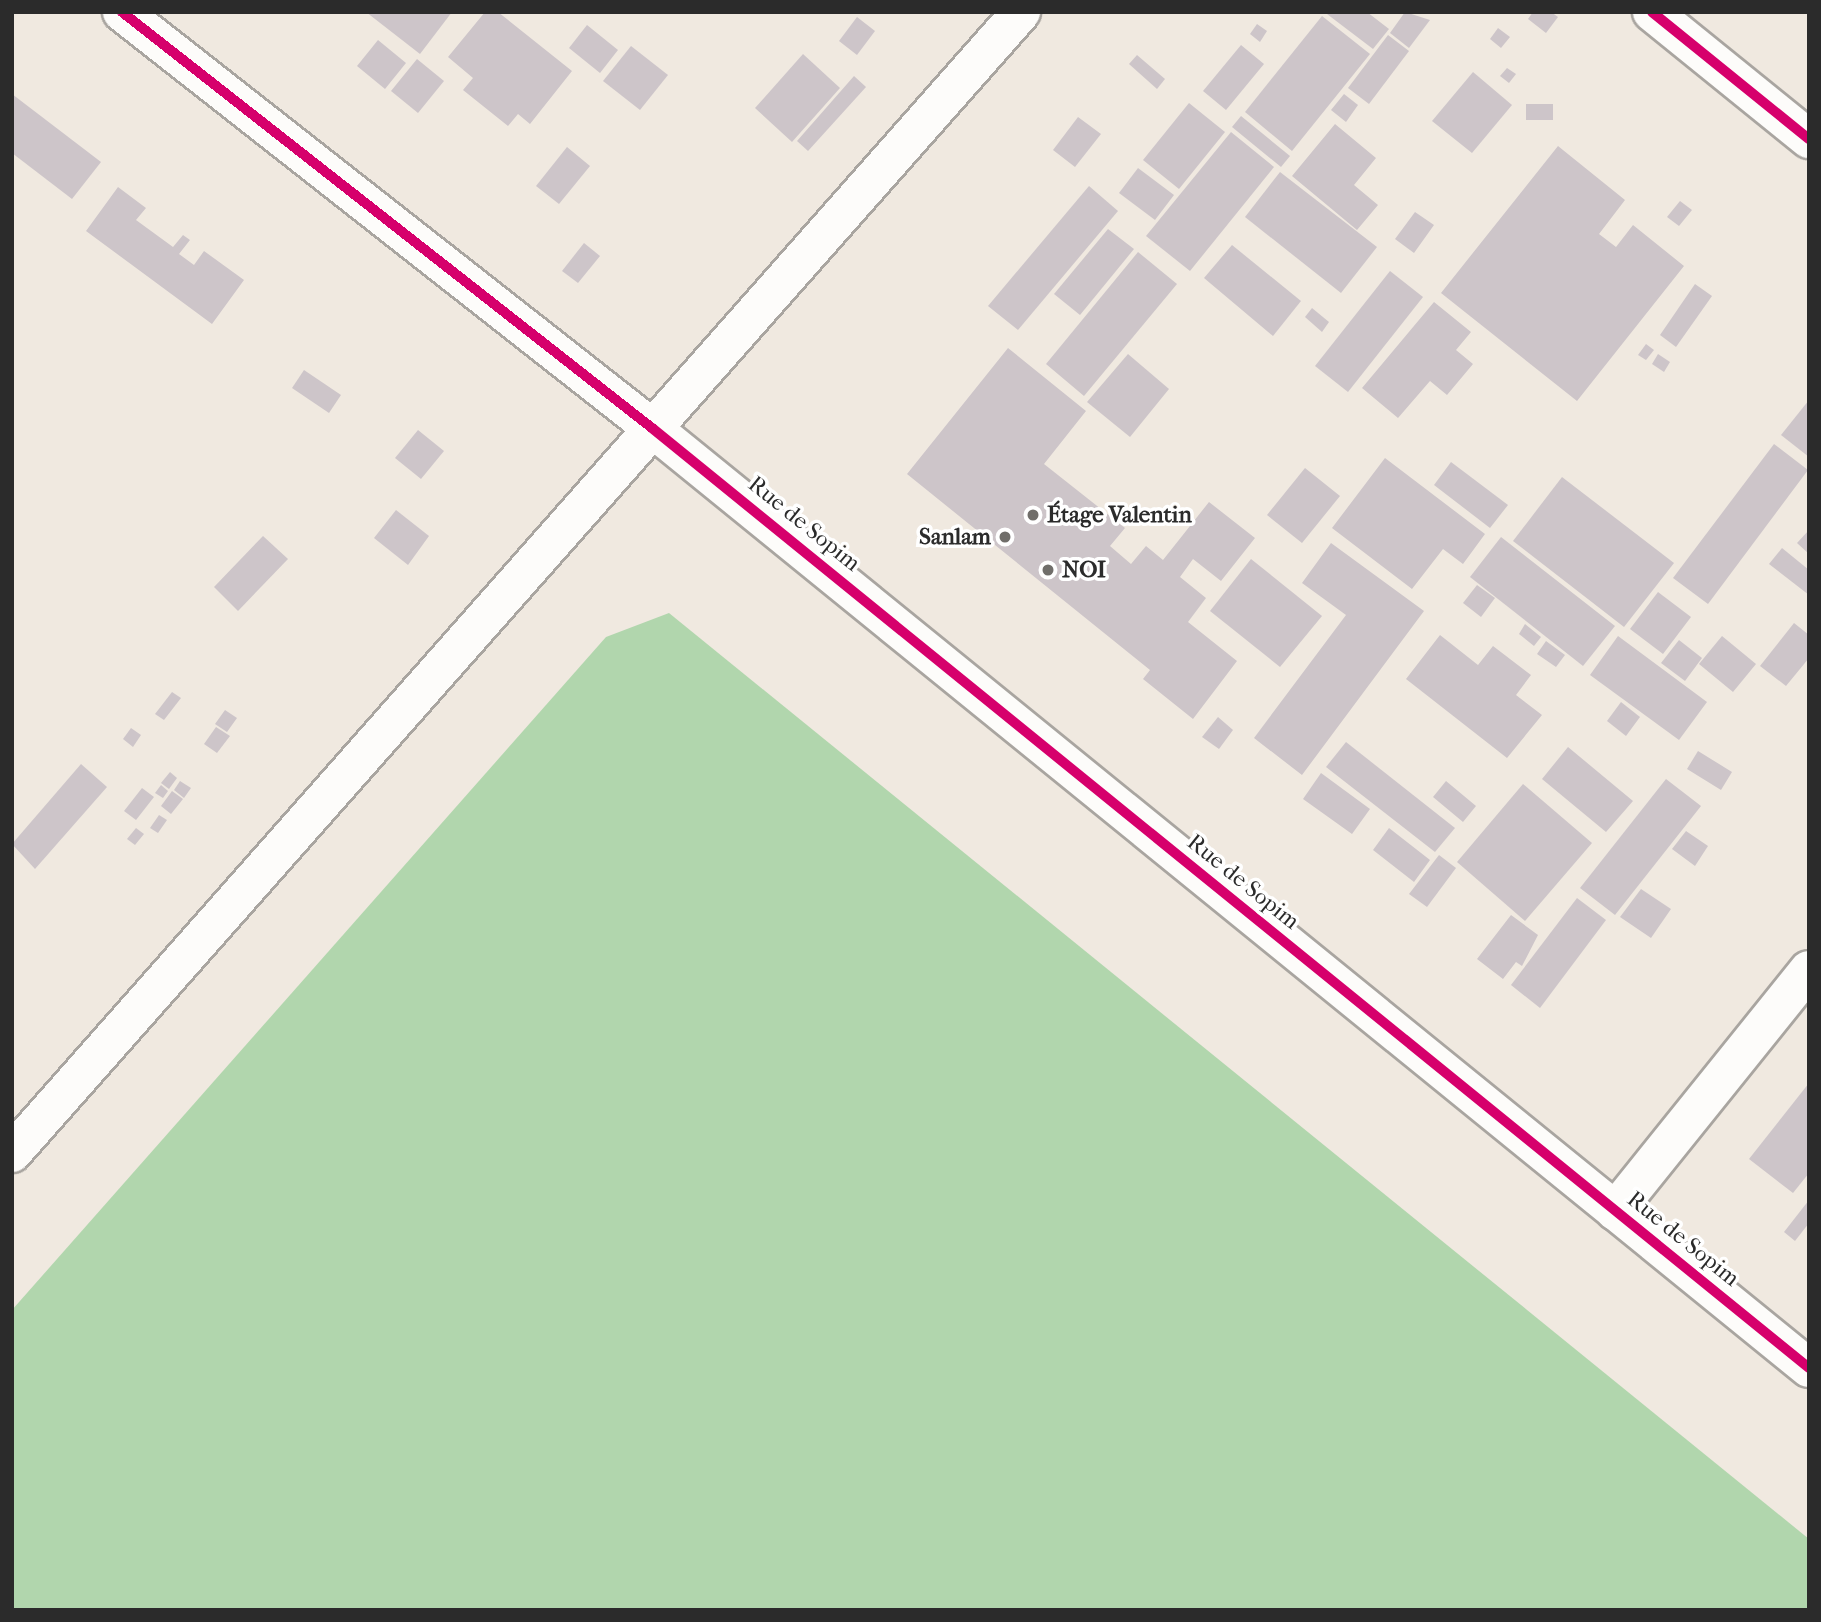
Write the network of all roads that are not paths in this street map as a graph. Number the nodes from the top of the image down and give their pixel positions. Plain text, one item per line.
1 (122, 12) edge
2 (1021, 12) edge
3 (1652, 12) edge
4 (1809, 139) edge
5 (652, 428) junction
6 (1809, 970) edge
7 (12, 1153) edge
8 (1615, 1211) junction
9 (1809, 1368) edge

1 - 5 street, Rue de Sopim
2 - 5 street
3 - 4 street
5 - 7 street
5 - 8 street, Rue de Sopim
6 - 8 street
8 - 9 street, Rue de Sopim

